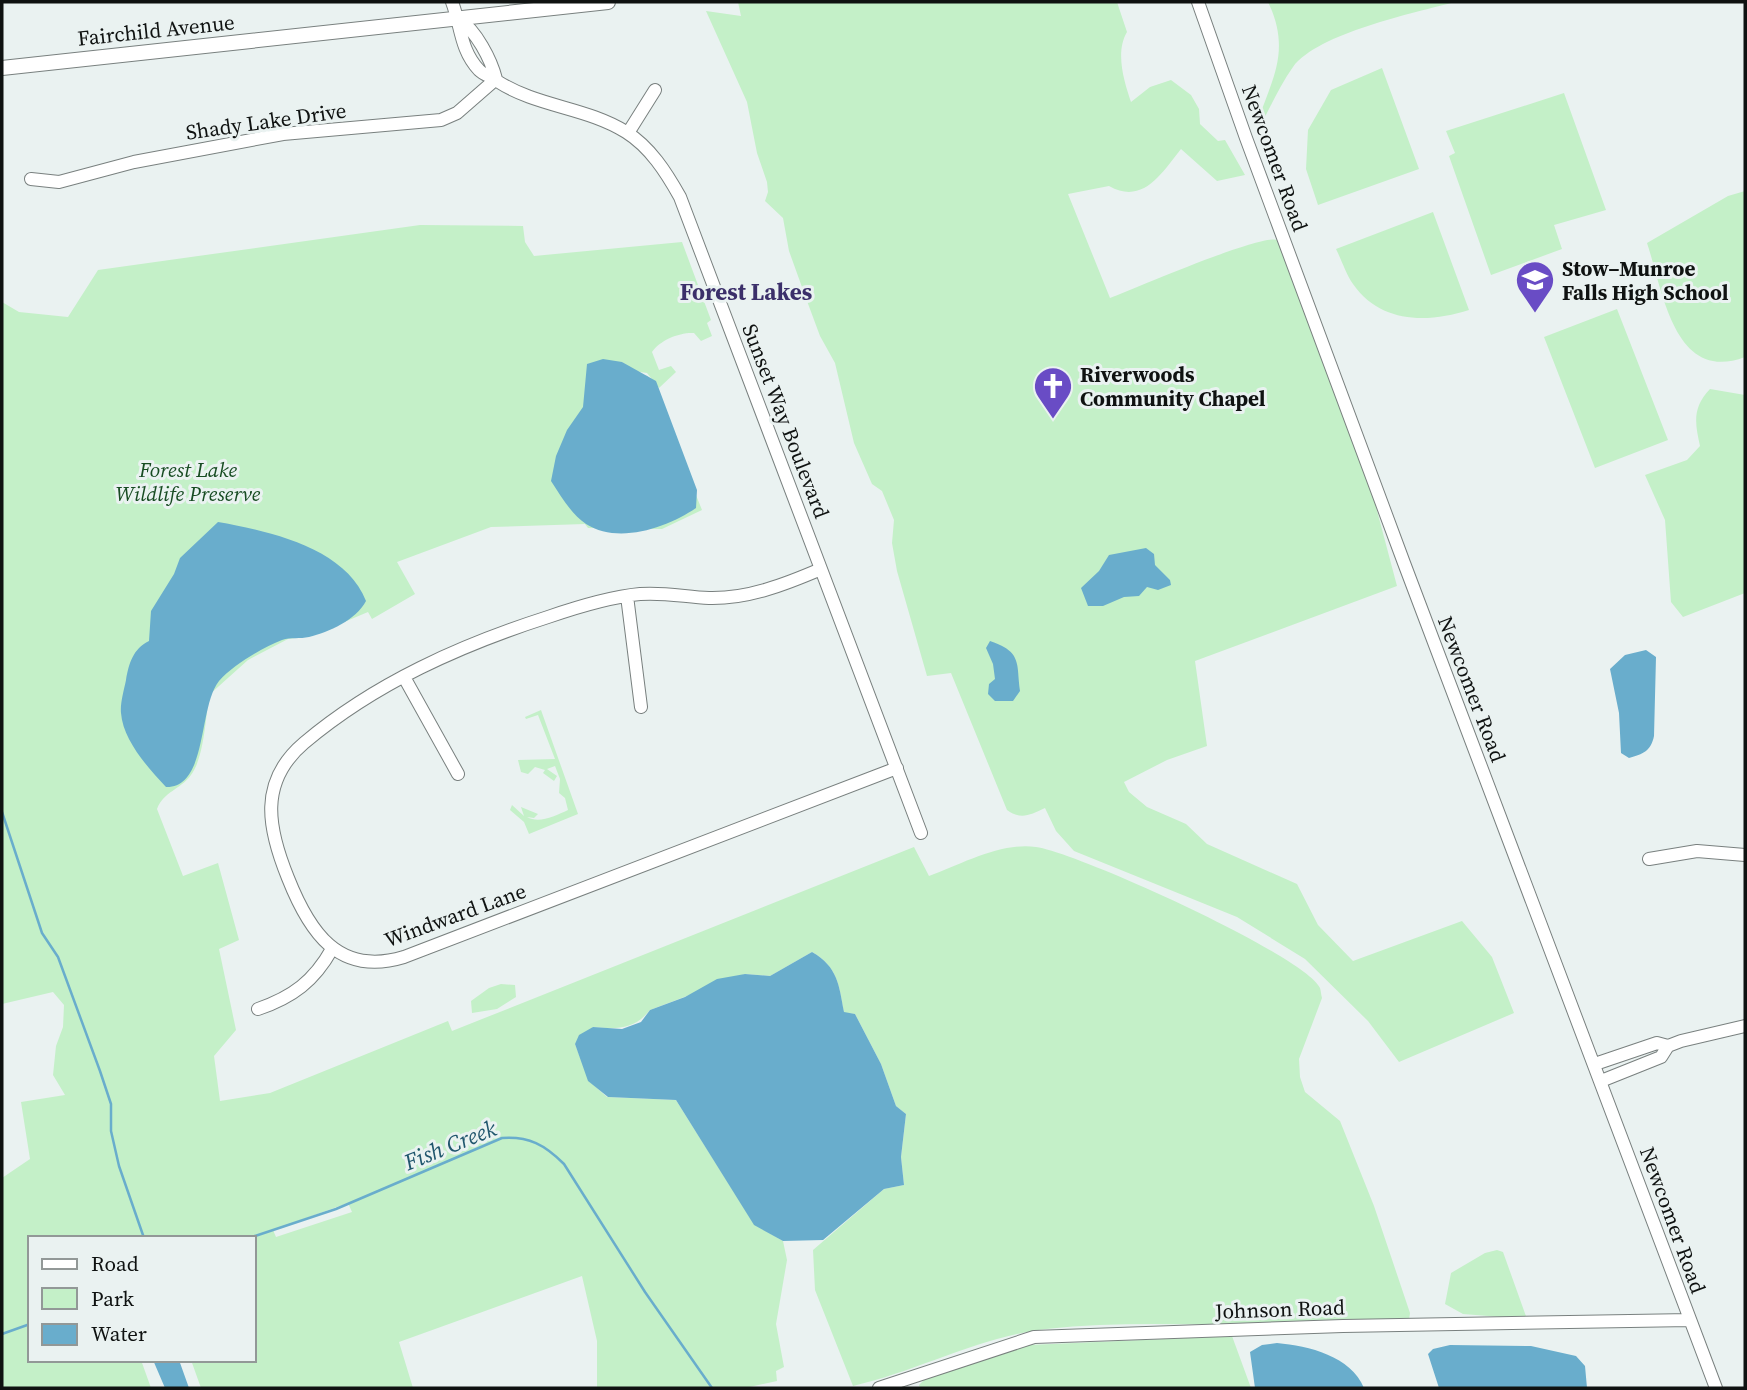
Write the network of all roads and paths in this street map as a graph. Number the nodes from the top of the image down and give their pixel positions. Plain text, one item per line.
1 (452, 2) edge
2 (608, 2) edge
3 (1198, 2) edge
4 (459, 19) junction
5 (2, 68) edge
6 (496, 79) junction
7 (654, 90) dead end
8 (628, 133) junction
9 (31, 179) dead end
10 (821, 569) junction
11 (627, 596) junction
12 (404, 677) junction
13 (641, 707) dead end
14 (897, 768) junction
15 (458, 775) dead end
16 (921, 833) dead end
17 (1745, 855) edge
18 (1649, 859) dead end
19 (332, 949) junction
20 (258, 1009) dead end
21 (1745, 1026) edge
22 (1668, 1046) junction
23 (1595, 1065) junction
24 (1601, 1081) junction
25 (1690, 1320) junction
26 (879, 1388) edge
27 (1716, 1388) edge

1 - 4 street
2 - 4 main road, Fairchild Avenue
3 - 23 street, Newcomer Road
4 - 5 main road, Fairchild Avenue
4 - 6 street
6 - 8 street, Sunset Way Boulevard
6 - 9 street, Shady Lake Drive
7 - 8 street
8 - 10 street, Sunset Way Boulevard
10 - 11 street
10 - 14 street, Sunset Way Boulevard
11 - 12 street
11 - 13 street
12 - 15 street
12 - 19 street
14 - 16 street, Sunset Way Boulevard
14 - 19 street, Windward Lane
17 - 18 street
19 - 20 street
21 - 22 street
22 - 23 street
22 - 24 street
23 - 24 street, Newcomer Road
24 - 25 street, Newcomer Road
25 - 26 street, Johnson Road
25 - 27 street, Newcomer Road

